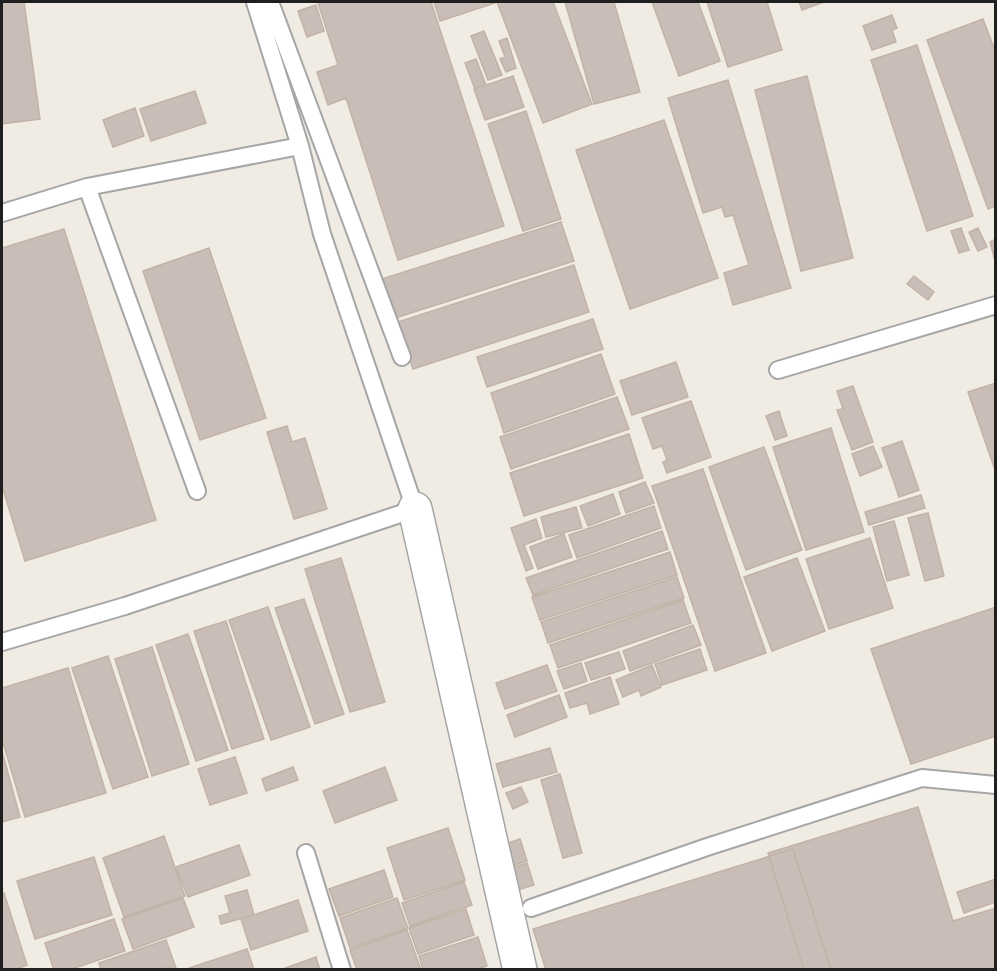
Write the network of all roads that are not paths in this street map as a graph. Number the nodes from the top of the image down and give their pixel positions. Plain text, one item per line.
1 (255, 2) edge
2 (264, 2) edge
3 (270, 2) edge
4 (260, 24) junction
5 (300, 147) junction
6 (87, 187) junction
7 (2, 213) edge
8 (996, 305) edge
9 (402, 357) dead end
10 (778, 370) dead end
11 (197, 491) dead end
12 (415, 509) junction
13 (2, 642) edge
14 (996, 784) edge
15 (306, 853) dead end
16 (531, 908) dead end
17 (342, 969) edge
18 (520, 969) edge

1 - 4 lane
2 - 4 lane
3 - 9 lane
4 - 5 lane
5 - 6 lane
5 - 12 lane
6 - 7 lane
6 - 11 lane
8 - 10 lane
12 - 13 lane
12 - 18 street
14 - 16 lane
15 - 17 lane

